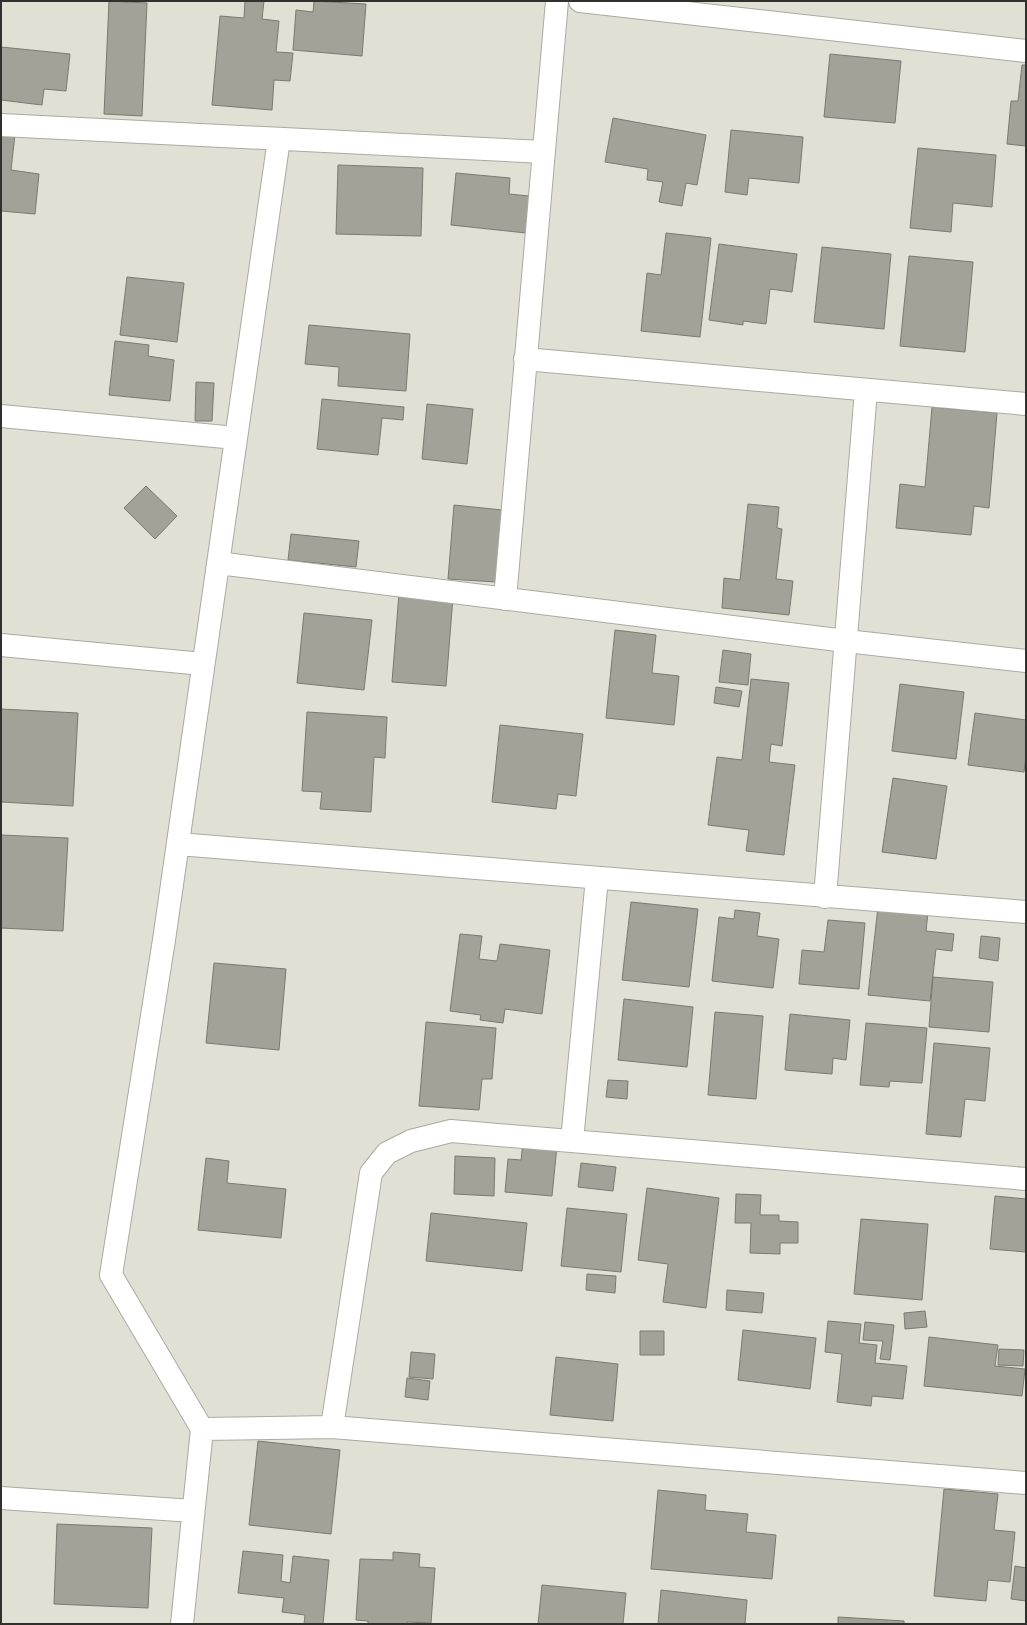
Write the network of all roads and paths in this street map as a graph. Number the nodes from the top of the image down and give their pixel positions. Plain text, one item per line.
1 (557, 1) edge
2 (580, 1) edge
3 (1026, 51) edge
4 (1, 125) edge
5 (279, 139) junction
6 (543, 152) junction
7 (525, 359) junction
8 (866, 390) junction
9 (1026, 404) edge
10 (1, 416) edge
11 (236, 438) junction
12 (218, 563) junction
13 (505, 599) junction
14 (846, 641) junction
15 (1, 645) edge
16 (1026, 661) edge
17 (203, 664) junction
18 (178, 844) junction
19 (597, 878) junction
20 (825, 896) junction
21 (1026, 912) edge
22 (572, 1141) junction
23 (1026, 1179) edge
24 (332, 1427) junction
25 (202, 1429) junction
26 (1026, 1483) edge
27 (1, 1498) edge
28 (193, 1511) junction
29 (182, 1624) edge

1 - 6 street
2 - 3 street
4 - 5 street
5 - 6 street
5 - 11 street
6 - 7 street
7 - 8 street
7 - 13 street
8 - 9 street
8 - 14 street
10 - 11 street
11 - 12 street
12 - 13 street
12 - 17 street
13 - 14 street
14 - 16 street
14 - 20 street
15 - 17 street
17 - 18 street
18 - 19 street
18 - 25 street
19 - 20 street
19 - 22 street
20 - 21 street
22 - 23 street
22 - 24 street
24 - 25 street
24 - 26 street
25 - 28 street
27 - 28 street
28 - 29 street

